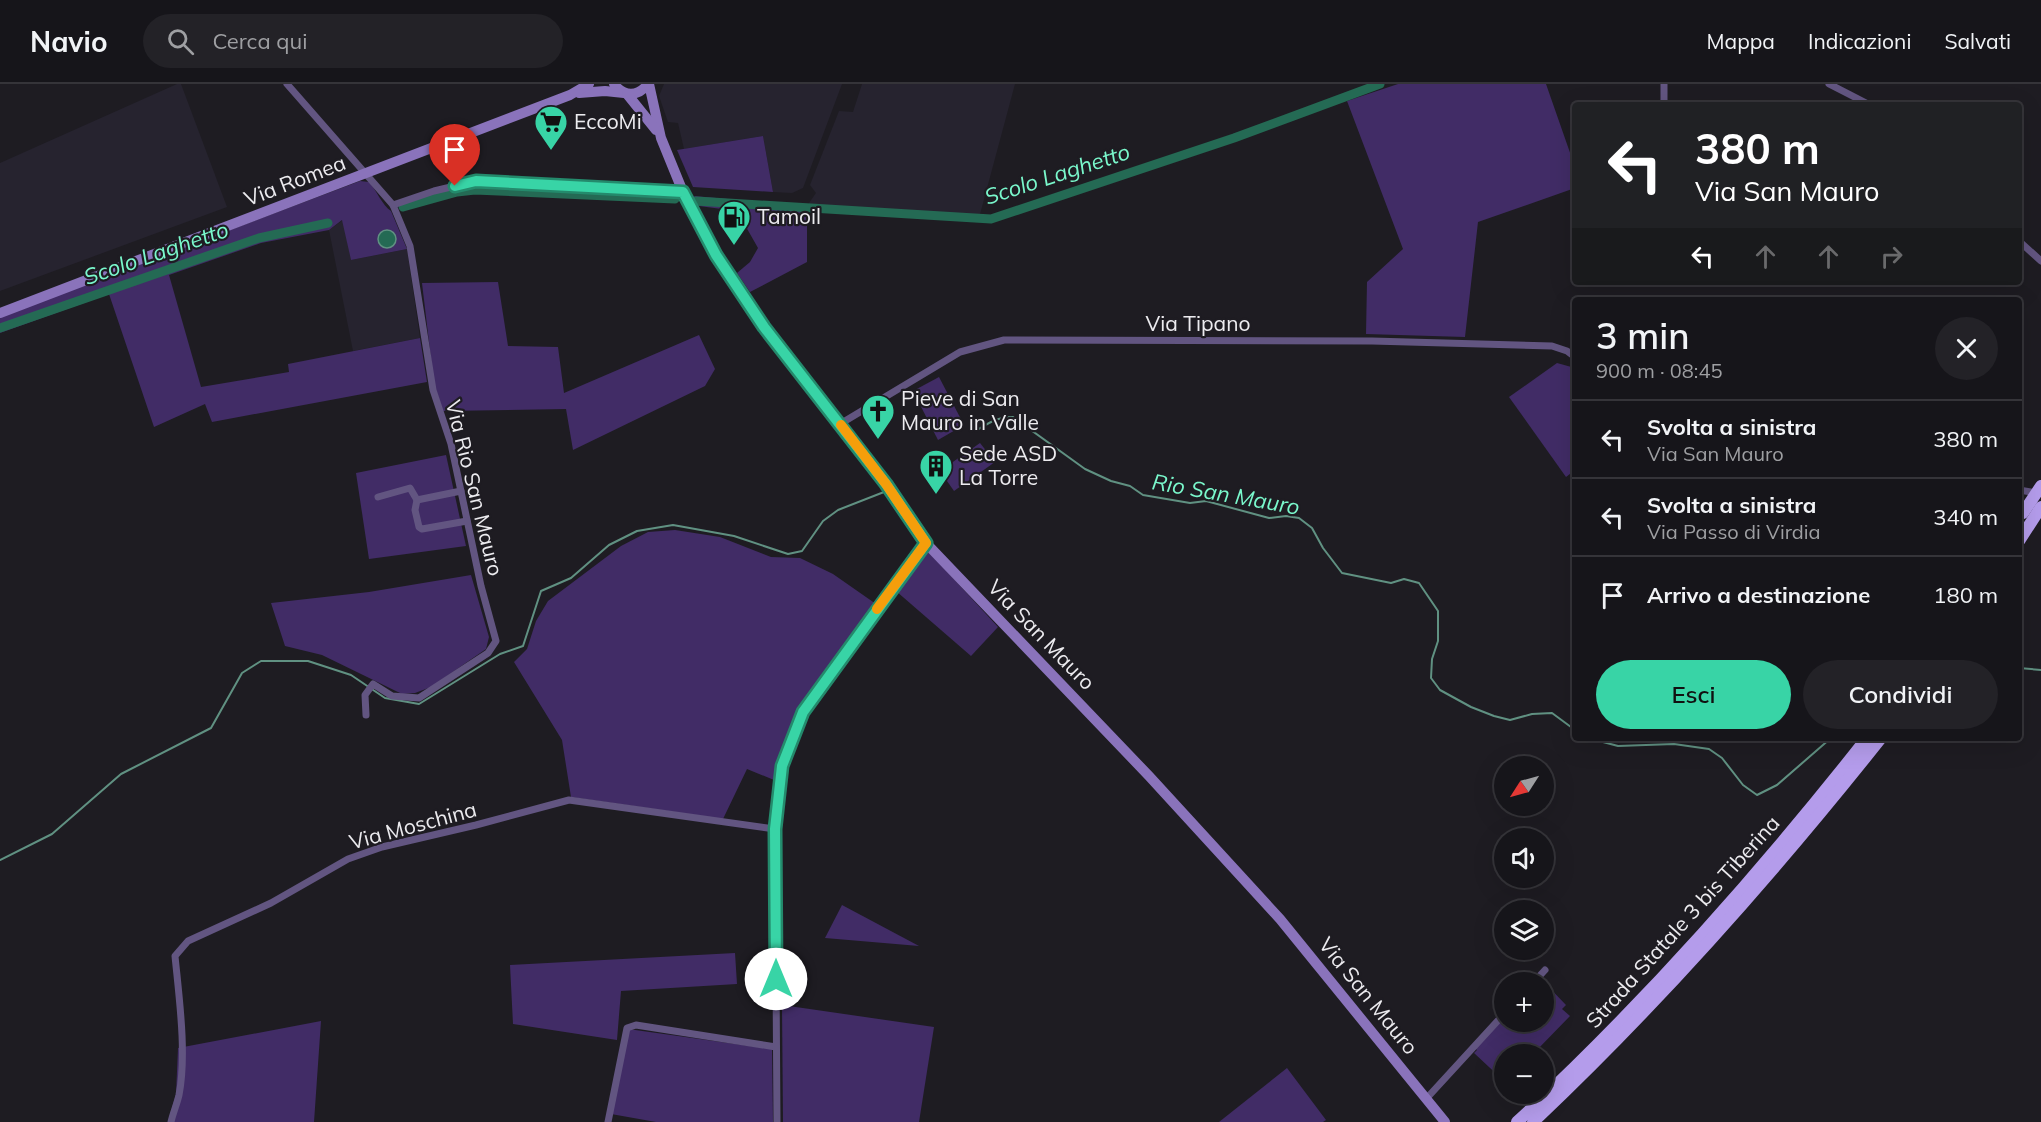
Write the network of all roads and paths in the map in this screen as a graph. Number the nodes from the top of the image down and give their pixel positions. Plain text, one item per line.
1 (287, 84) edge
2 (589, 84) edge
3 (614, 84) edge
4 (648, 84) edge
5 (1664, 84) edge
6 (1829, 84) edge
7 (626, 93) junction
8 (570, 95) junction
9 (1664, 102) edge
10 (1864, 102) edge
11 (661, 138) junction
12 (368, 174) junction
13 (683, 192) junction
14 (393, 205) junction
15 (2022, 244) edge
16 (2041, 261) edge
17 (0, 313) edge
18 (1572, 355) edge
19 (840, 424) junction
20 (2041, 486) edge
21 (461, 491) junction
22 (2022, 491) edge
23 (2041, 494) edge
24 (378, 497) dead end
25 (417, 500) junction
26 (2041, 507) edge
27 (2025, 517) edge
28 (467, 521) junction
29 (926, 543) junction
30 (366, 716) dead end
31 (1865, 741) edge
32 (1878, 741) edge
33 (1812, 817) junction
34 (775, 829) junction
35 (1784, 851) junction
36 (1494, 1025) edge
37 (776, 1047) junction
38 (1426, 1099) junction
39 (171, 1122) edge
40 (608, 1122) edge
41 (777, 1122) edge
42 (1445, 1122) edge
43 (1517, 1122) edge
44 (1533, 1122) edge

1 - 12 street, Via Rio San Mauro
2 - 8 main road, Via Romea
3 - 7 main road, Via San Mauro
4 - 7 main road
4 - 11 main road, Via San Mauro
5 - 9 street
6 - 10 street
7 - 8 main road, Via Romea
7 - 11 main road, Via San Mauro
8 - 12 main road, Via Romea
11 - 13 main road, Via San Mauro
12 - 14 street, Via Rio San Mauro
12 - 17 main road, Via Romea
13 - 14 street
13 - 19 main road, Via San Mauro
14 - 21 street, Via Rio San Mauro
15 - 16 street
18 - 19 street, Via Tipano
19 - 29 main road, Via San Mauro
20 - 27 highway, bridge
21 - 25 street
21 - 28 street, Via Rio San Mauro
22 - 23 street
24 - 25 street
25 - 28 street
26 - 27 highway
28 - 30 street, Via Rio San Mauro
29 - 34 street
29 - 38 main road, Via San Mauro
31 - 33 highway, Strada Statale 3 bis Tiberina
32 - 33 highway, Strada Statale 3 bis Tiberina
33 - 35 highway, Strada Statale 3 bis Tiberina
34 - 37 street
34 - 39 street, Via Moschina
35 - 43 highway, Strada Statale 3 bis Tiberina
35 - 44 highway, Strada Statale 3 bis Tiberina
36 - 38 street
37 - 40 street
37 - 41 street
38 - 42 main road, Via San Mauro

